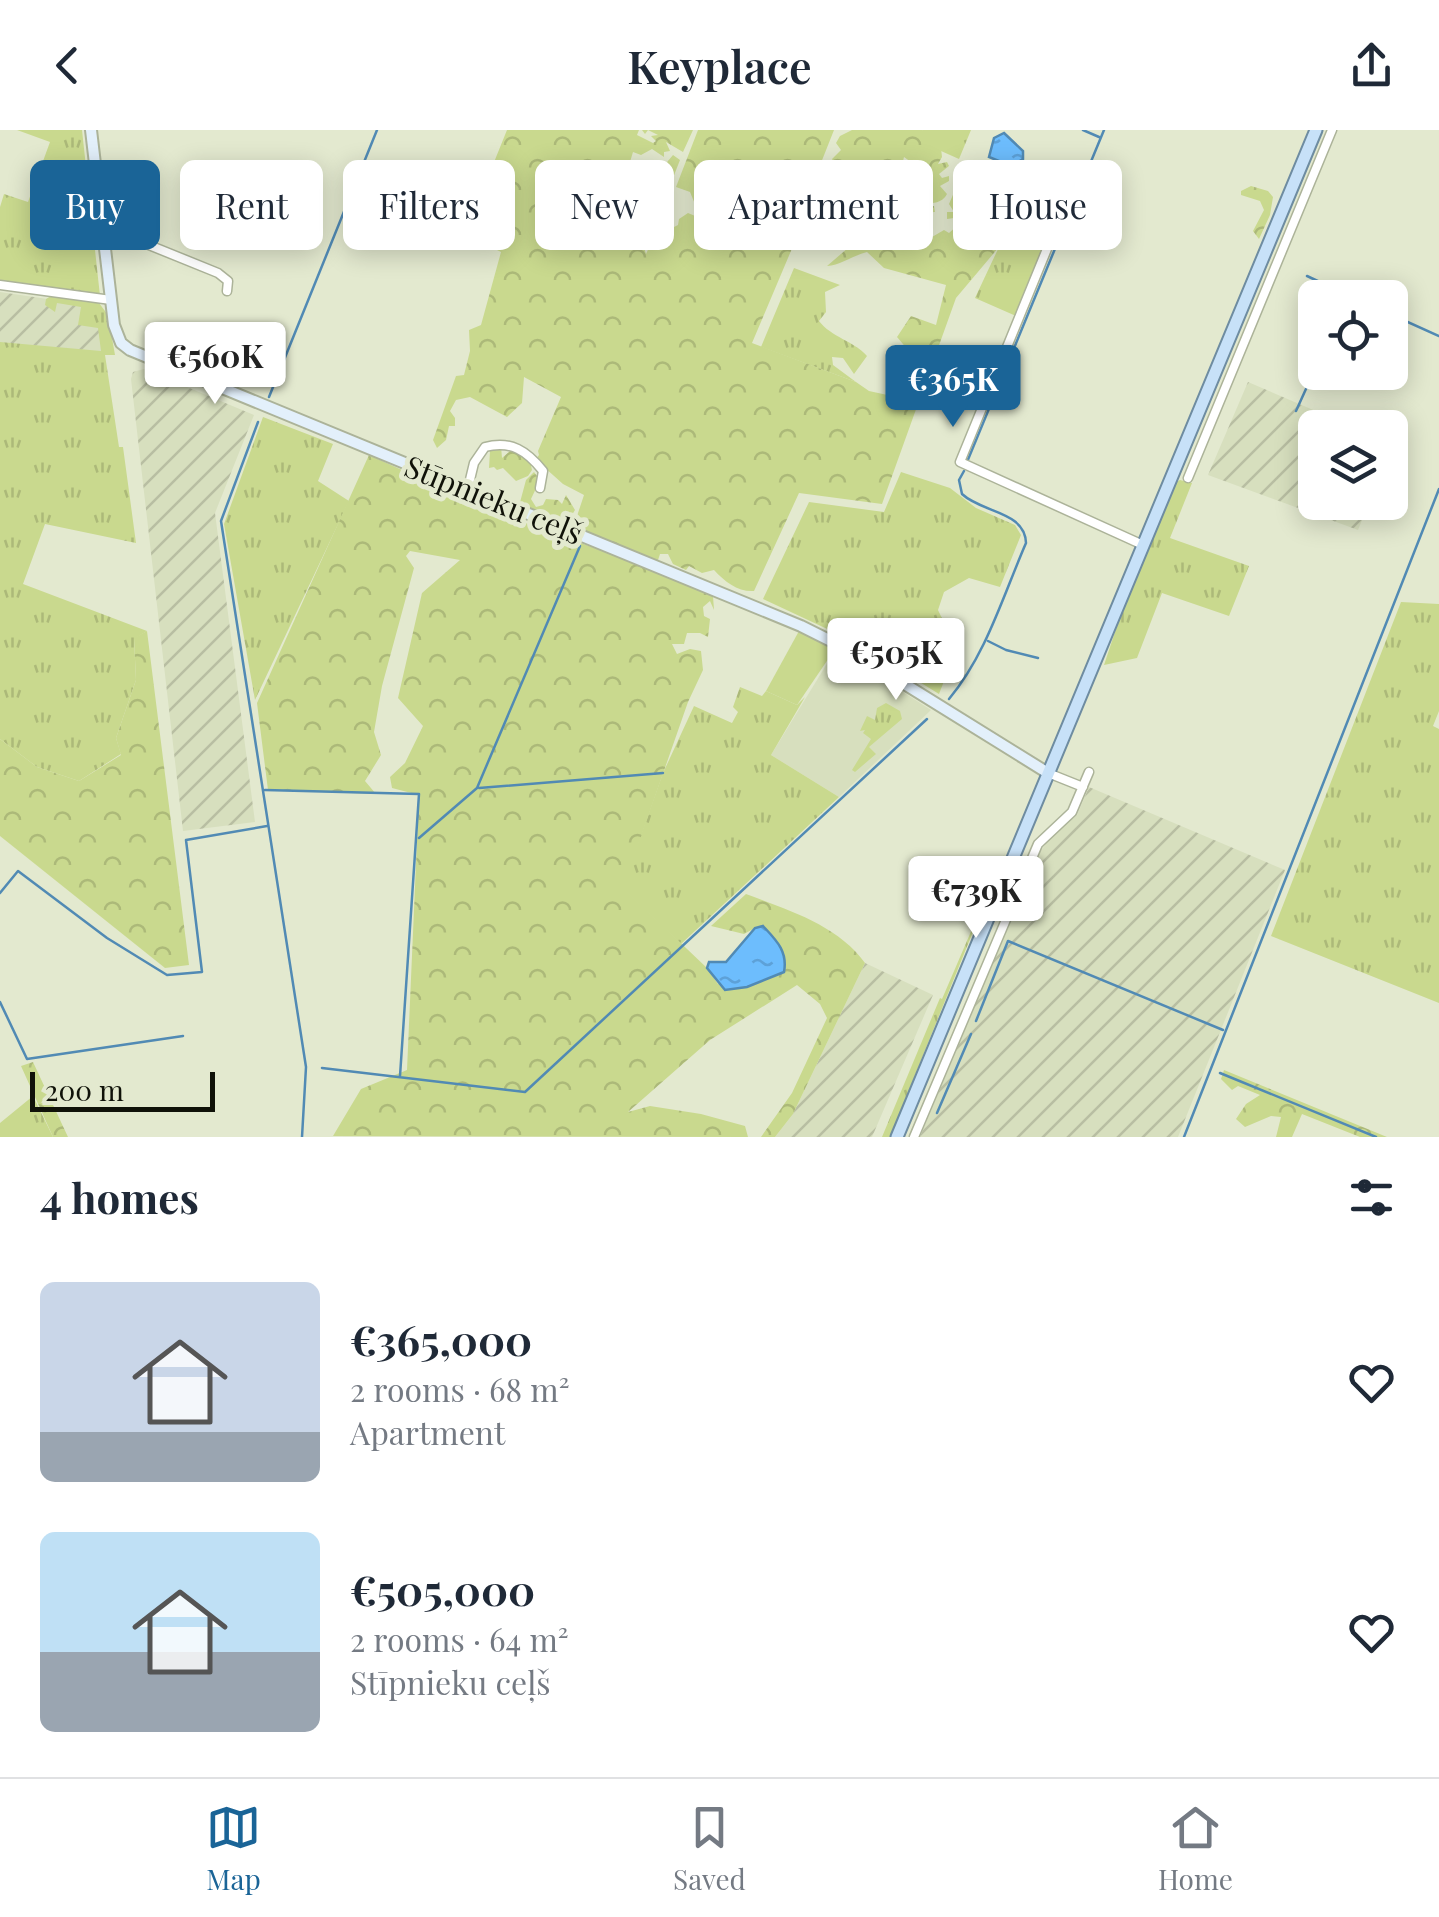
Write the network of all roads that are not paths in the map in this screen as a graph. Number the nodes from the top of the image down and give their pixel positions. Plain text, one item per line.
1 (91, 130) edge
2 (1316, 130) edge
3 (1332, 130) edge
4 (94, 160) edge
5 (105, 250) edge
6 (160, 250) edge
7 (1047, 250) edge
8 (0, 285) edge
9 (227, 292) dead end
10 (111, 300) junction
11 (1188, 478) dead end
12 (468, 488) junction
13 (540, 488) dead end
14 (1143, 546) junction
15 (1089, 772) dead end
16 (1048, 773) junction
17 (1084, 788) junction
18 (896, 1137) edge
19 (914, 1137) edge

1 - 4 main road, Stīpnieku ceļš
2 - 14 main road
3 - 11 street
5 - 10 main road, Stīpnieku ceļš
6 - 9 street
7 - 14 street
8 - 10 street
10 - 12 main road, Stīpnieku ceļš
12 - 13 street
12 - 16 main road, Stīpnieku ceļš
14 - 16 main road
15 - 17 street
16 - 17 street
16 - 18 main road
17 - 19 street

